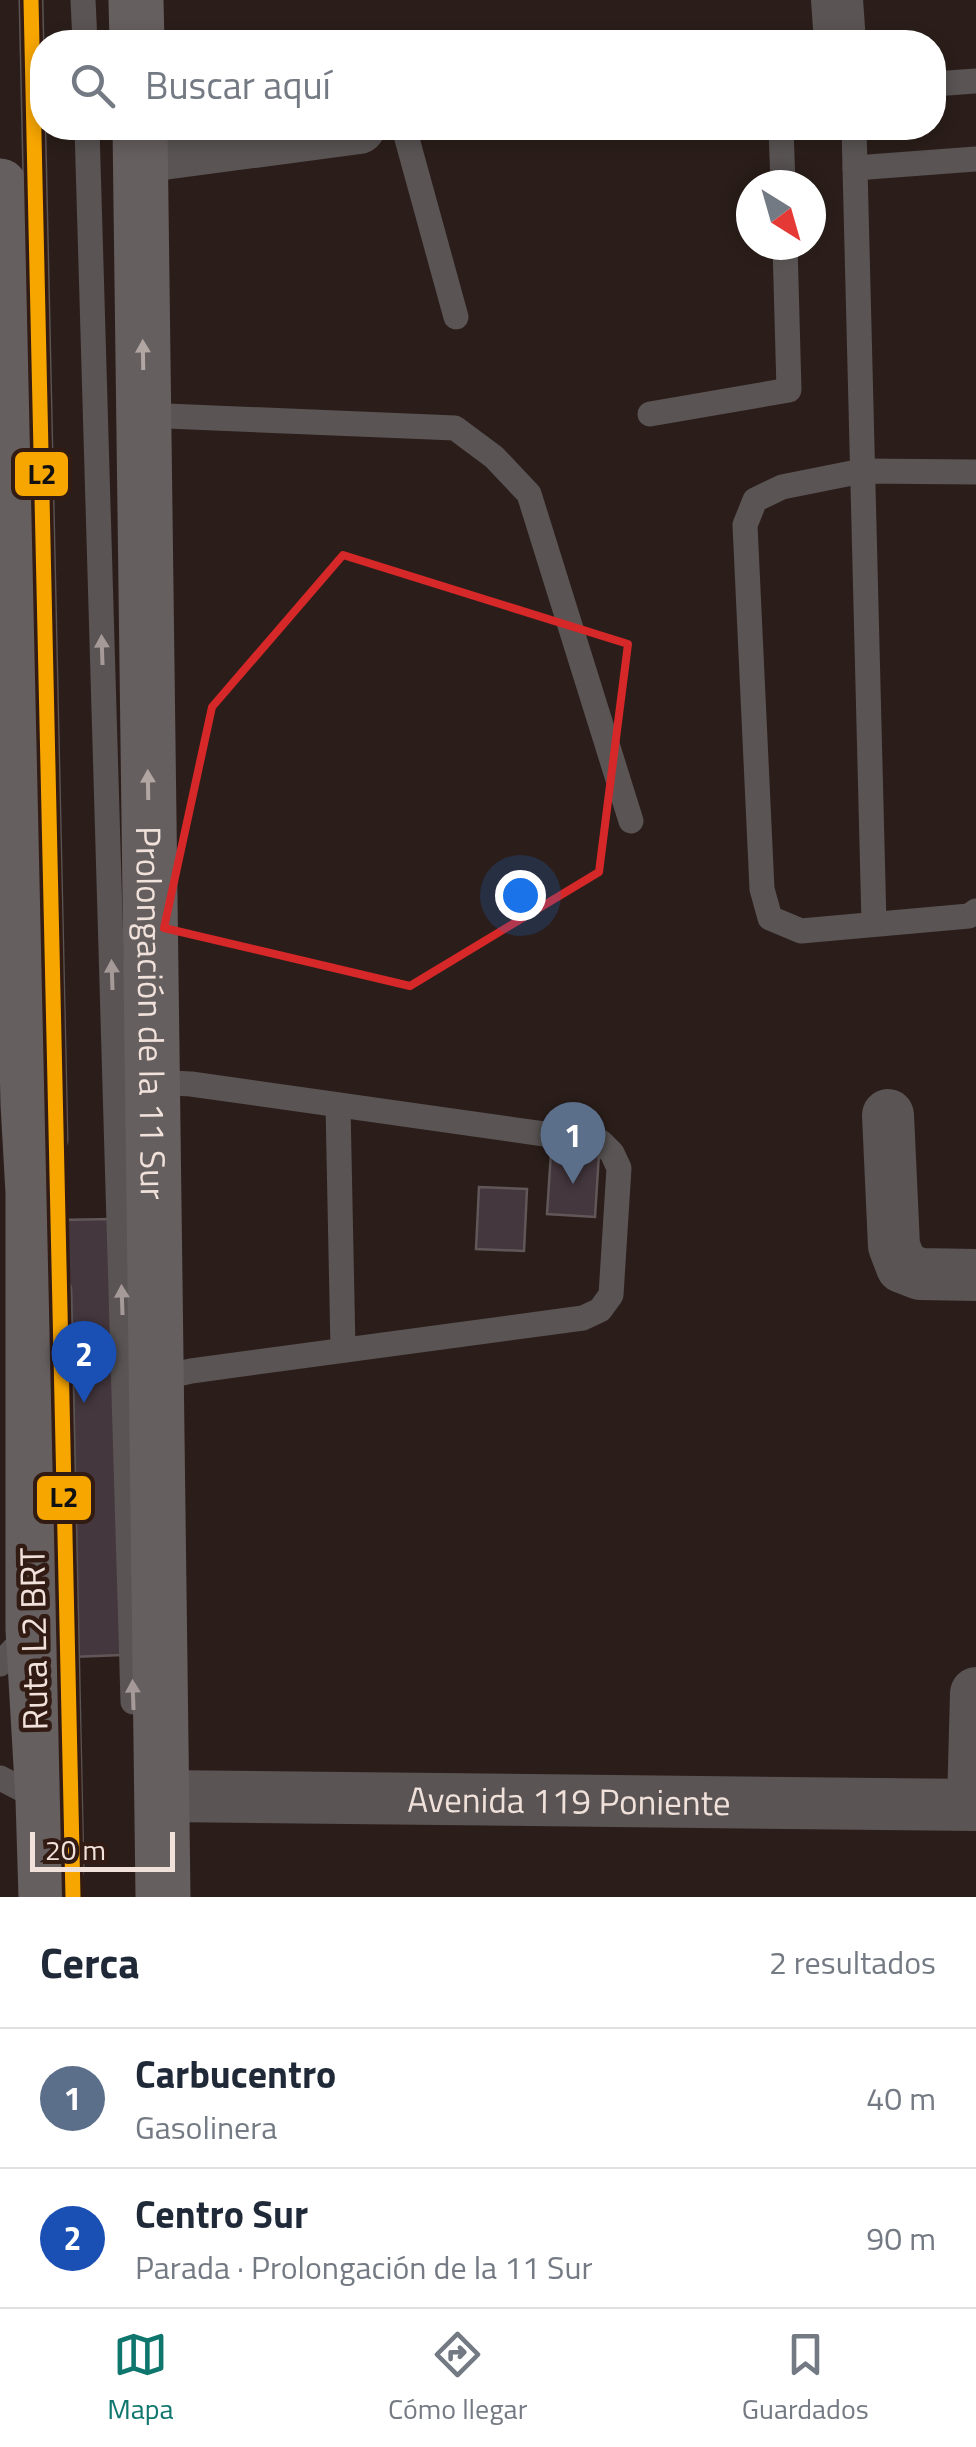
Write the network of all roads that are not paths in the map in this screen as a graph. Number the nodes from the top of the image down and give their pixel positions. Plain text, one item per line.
1 (31, 0) edge
2 (83, 0) edge
3 (136, 0) edge
4 (837, 0) edge
5 (32, 30) edge
6 (84, 30) edge
7 (137, 30) edge
8 (839, 30) edge
9 (976, 80) edge
10 (946, 83) edge
11 (34, 140) edge
12 (87, 140) edge
13 (171, 140) edge
14 (407, 140) edge
15 (782, 140) edge
16 (854, 140) edge
17 (140, 142) edge
18 (976, 159) edge
19 (854, 168) junction
20 (783, 170) edge
21 (0, 186) edge
22 (785, 260) edge
23 (456, 318) dead end
24 (650, 414) dead end
25 (144, 415) junction
26 (862, 471) junction
27 (976, 472) edge
28 (5, 589) edge
29 (631, 820) dead end
30 (10, 825) edge
31 (12, 884) edge
32 (976, 912) edge
33 (874, 924) junction
34 (152, 1082) junction
35 (338, 1105) junction
36 (14, 1108) edge
37 (888, 1115) dead end
38 (976, 1275) edge
39 (343, 1350) junction
40 (156, 1379) junction
41 (17, 1647) edge
42 (976, 1693) edge
43 (134, 1735) dead end
44 (22, 1789) edge
45 (161, 1796) junction
46 (975, 1804) edge
47 (46, 1897) edge
48 (72, 1897) edge
49 (163, 1897) edge

1 - 5 lane, Ruta L2 BRT
2 - 6 lane
3 - 7 main road
4 - 8 street
9 - 10 lane
11 - 48 lane, Ruta L2 BRT
43 -> 12 lane
13 - 17 street
14 - 23 lane
15 - 20 lane
16 - 19 lane
25 -> 17 main road, Prolongación de la 11 Sur
18 - 19 lane
19 - 26 lane
21 - 28 main road
22 - 24 lane
25 - 29 lane
34 -> 25 main road, Prolongación de la 11 Sur
26 - 27 lane
26 - 33 lane
26 - 33 lane
28 - 30 main road
30 - 31 main road
31 - 36 main road
32 - 33 lane
34 - 35 lane
34 - 40 main road, Prolongación de la 11 Sur
35 - 39 lane
35 - 39 lane
36 - 41 main road
37 - 38 street
39 - 40 lane
40 - 45 main road, Prolongación de la 11 Sur
41 - 44 main road
42 - 46 street
44 - 47 main road
45 - 46 street, Avenida 119 Poniente
45 - 49 main road, Prolongación de la 11 Sur

